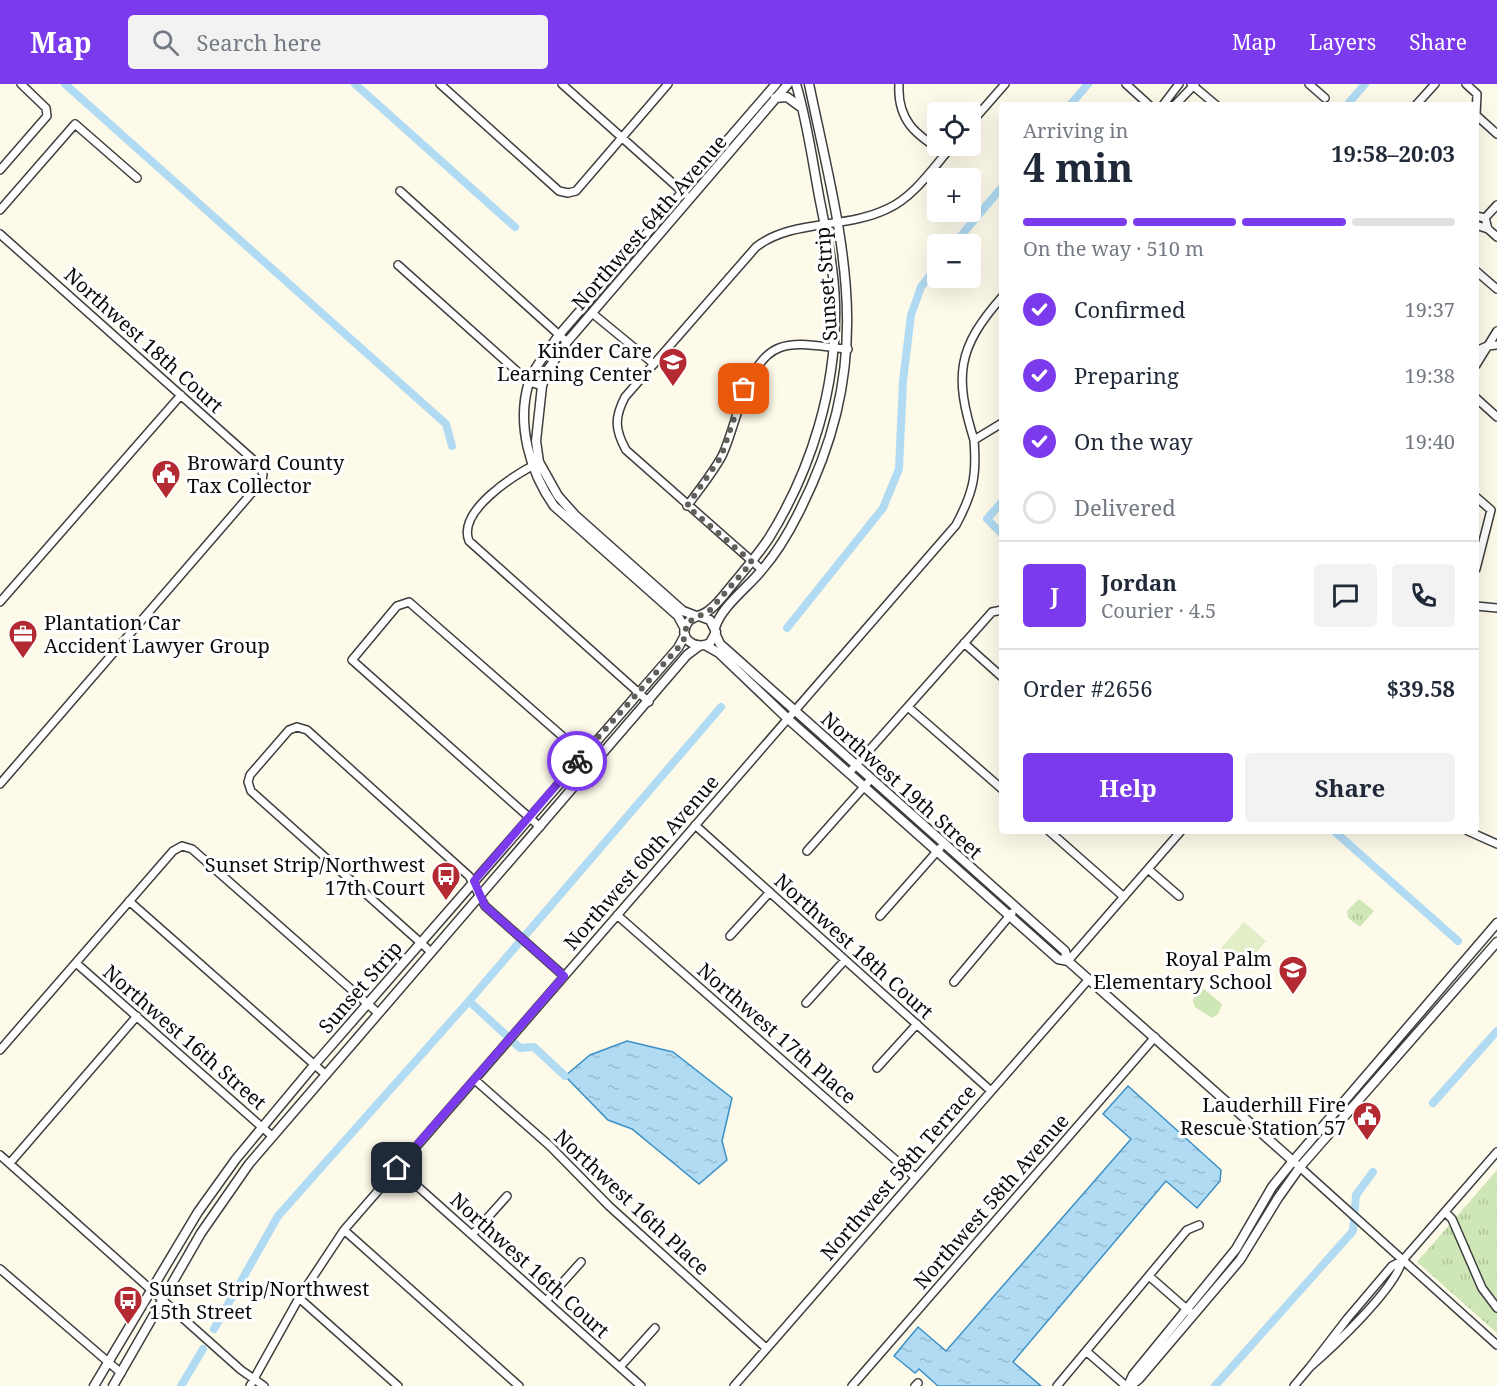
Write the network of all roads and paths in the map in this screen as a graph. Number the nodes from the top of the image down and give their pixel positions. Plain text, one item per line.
1 (21, 84) edge
2 (440, 84) edge
3 (562, 84) edge
4 (668, 84) edge
5 (776, 84) edge
6 (788, 84) edge
7 (796, 84) edge
8 (808, 84) edge
9 (898, 84) edge
10 (1005, 84) edge
11 (1126, 84) edge
12 (1179, 84) edge
13 (1193, 84) edge
14 (1309, 84) edge
15 (1435, 84) edge
16 (1466, 84) edge
17 (774, 98) junction
18 (1325, 98) dead end
19 (1146, 102) edge
20 (1165, 102) edge
21 (1178, 102) edge
22 (1213, 102) edge
23 (1419, 102) edge
24 (1477, 102) edge
25 (802, 109) junction
26 (981, 111) edge
27 (1479, 119) edge
28 (1497, 134) edge
29 (622, 139) junction
30 (927, 142) edge
31 (942, 156) edge
32 (0, 170) edge
33 (137, 178) dead end
34 (400, 191) dead end
35 (686, 195) junction
36 (1497, 205) edge
37 (0, 210) edge
38 (1479, 217) edge
39 (1485, 218) junction
40 (839, 224) junction
41 (825, 226) junction
42 (1479, 226) edge
43 (1488, 229) junction
44 (0, 234) edge
45 (1497, 237) edge
46 (398, 265) dead end
47 (1479, 274) edge
48 (1497, 289) edge
49 (999, 301) edge
50 (592, 313) junction
51 (1497, 331) edge
52 (559, 336) junction
53 (567, 342) junction
54 (1497, 345) edge
55 (1487, 346) junction
56 (834, 349) junction
57 (848, 349) junction
58 (1479, 350) edge
59 (1479, 360) edge
60 (654, 364) junction
61 (530, 382) junction
62 (542, 386) junction
63 (181, 395) junction
64 (1479, 401) edge
65 (1497, 417) edge
66 (999, 425) edge
67 (815, 437) junction
68 (974, 440) junction
69 (830, 441) junction
70 (536, 464) junction
71 (1479, 500) edge
72 (687, 506) junction
73 (1479, 557) edge
74 (752, 562) junction
75 (762, 570) junction
76 (0, 602) edge
77 (1479, 606) edge
78 (1497, 608) edge
79 (999, 611) edge
80 (697, 616) junction
81 (715, 630) junction
82 (685, 632) junction
83 (964, 643) junction
84 (702, 646) junction
85 (999, 674) edge
86 (638, 692) junction
87 (649, 702) junction
88 (908, 707) junction
89 (794, 711) junction
90 (788, 718) junction
91 (583, 755) junction
92 (594, 764) junction
93 (855, 766) junction
94 (849, 773) junction
95 (871, 779) junction
96 (0, 783) edge
97 (999, 786) edge
98 (864, 787) junction
99 (529, 818) junction
100 (695, 825) junction
101 (540, 827) junction
102 (1052, 834) edge
103 (1175, 834) edge
104 (1475, 834) edge
105 (944, 843) junction
106 (1497, 844) edge
107 (807, 851) dead end
108 (937, 851) junction
109 (1148, 869) junction
110 (474, 881) junction
111 (770, 892) junction
112 (480, 896) junction
113 (1179, 896) dead end
114 (1124, 897) junction
115 (129, 901) junction
116 (1013, 912) junction
117 (618, 915) junction
118 (880, 916) dead end
119 (1497, 923) edge
120 (730, 936) dead end
121 (1497, 942) edge
122 (421, 943) junction
123 (431, 952) junction
124 (845, 960) junction
125 (1068, 961) junction
126 (76, 963) junction
127 (564, 976) junction
128 (1089, 980) junction
129 (954, 982) dead end
130 (368, 1004) junction
131 (806, 1004) dead end
132 (378, 1013) junction
133 (137, 1017) junction
134 (917, 1024) junction
135 (1155, 1037) junction
136 (0, 1050) edge
137 (315, 1065) junction
138 (878, 1068) dead end
139 (325, 1074) junction
140 (475, 1080) junction
141 (991, 1091) junction
142 (262, 1127) junction
143 (272, 1136) junction
144 (1497, 1152) edge
145 (0, 1155) edge
146 (1293, 1161) junction
147 (10, 1163) junction
148 (1300, 1167) junction
149 (397, 1168) junction
150 (915, 1177) junction
151 (507, 1196) dead end
152 (1445, 1212) junction
153 (1199, 1225) dead end
154 (344, 1230) junction
155 (472, 1235) junction
156 (179, 1243) junction
157 (191, 1250) junction
158 (1402, 1261) junction
159 (581, 1262) dead end
160 (0, 1269) edge
161 (1149, 1276) junction
162 (153, 1290) junction
163 (299, 1298) junction
164 (163, 1299) junction
165 (546, 1301) junction
166 (1497, 1308) edge
167 (1191, 1312) junction
168 (655, 1328) dead end
169 (1497, 1345) edge
170 (766, 1348) junction
171 (1086, 1351) junction
172 (109, 1365) junction
173 (620, 1367) junction
174 (121, 1373) junction
175 (252, 1383) edge
176 (94, 1386) edge
177 (113, 1386) edge
178 (264, 1386) edge
179 (398, 1386) edge
180 (519, 1386) edge
181 (641, 1386) edge
182 (734, 1386) edge
183 (852, 1386) edge
184 (1057, 1386) edge
185 (1128, 1386) edge
186 (1294, 1386) edge

1 - 32 street
2 - 29 street
3 - 29 street
4 - 29 street
5 - 35 street, Northwest 64th Avenue
6 - 17 street, Northwest 64th Avenue
7 - 25 street, Sunset Strip
8 - 40 street, Sunset Strip
9 - 30 street
10 - 26 street
11 - 19 street
12 - 20 street
13 - 21 street
13 - 22 street
14 - 18 street
15 - 23 street
16 - 24 street
17 - 25 street
17 - 35 street, Northwest 64th Avenue
25 - 41 street, Sunset Strip
27 - 28 street
29 - 35 street
31 - 40 street
33 - 37 street
34 - 52 street
35 - 50 street, Northwest 64th Avenue
35 - 52 street, Northwest 64th Avenue
36 - 39 street
38 - 39 street
39 - 43 street
40 - 41 street
40 - 57 street, Sunset Strip
41 - 56 street, Sunset Strip
41 - 60 street
42 - 43 street
43 - 45 street
44 - 63 street, Northwest 18th Court
46 - 61 street
47 - 48 street
49 - 68 street, Northwest 60th Avenue
50 - 53 street, Northwest 64th Avenue
50 - 60 street
51 - 55 street
52 - 53 street
52 - 61 street, Northwest 64th Avenue
53 - 62 street, Northwest 64th Avenue
54 - 55 street
55 - 58 street
55 - 59 street
56 - 57 street
56 - 67 street, Sunset Strip
56 - 72 street
57 - 69 street, Sunset Strip
60 - 72 street
61 - 62 street
61 - 70 street
62 - 70 street
63 - 76 street
63 - 96 street, Northwest 18th Court
64 - 65 street
66 - 68 street
67 - 69 street
67 - 74 street, Sunset Strip
68 - 89 street, Northwest 60th Avenue
69 - 75 street, Sunset Strip
70 - 80 street
70 - 82 street
70 - 86 street
71 - 73 street
72 - 74 street
74 - 75 street
74 - 80 street, Sunset Strip
75 - 81 street, Sunset Strip
77 - 78 street
79 - 83 street
80 - 81 street
80 - 82 street
81 - 84 street
81 - 89 street, Northwest 19th Street
82 - 84 street
82 - 86 street, Sunset Strip
83 - 85 street
83 - 88 street
84 - 87 street, Sunset Strip
84 - 90 street, Northwest 19th Street
86 - 87 street
86 - 91 street, Sunset Strip
87 - 92 street, Sunset Strip
88 - 93 street
88 - 97 street
89 - 90 street, Northwest 60th Avenue
89 - 93 street, Northwest 19th Street
90 - 94 street, Northwest 19th Street
90 - 100 street, Northwest 60th Avenue
91 - 92 street
91 - 99 street, Sunset Strip
91 - 99 street
92 - 101 street, Sunset Strip
93 - 94 street
93 - 95 street, Northwest 19th Street
94 - 98 street, Northwest 19th Street
95 - 98 street
95 - 105 street, Northwest 19th Street
98 - 107 street
98 - 108 street, Northwest 19th Street
99 - 101 street
99 - 110 street, Sunset Strip
100 - 111 street, Northwest 18th Court
100 - 117 street, Northwest 60th Avenue
101 - 112 street, Sunset Strip
102 - 114 street
103 - 109 street
104 - 106 street
105 - 108 street
105 - 116 street, Northwest 19th Street
108 - 116 street, Northwest 19th Street
108 - 118 street
109 - 113 street
109 - 114 street
110 - 112 street
110 - 122 street, Sunset Strip
110 - 122 street
111 - 120 street
111 - 124 street, Northwest 18th Court
112 - 123 street, Sunset Strip
112 - 127 street
114 - 125 street
115 - 126 street
115 - 130 street
115 - 137 street
116 - 125 street, Northwest 19th Street
116 - 129 street
117 - 127 street, Northwest 60th Avenue
117 - 150 street, Northwest 17th Place
119 - 146 street
121 - 148 street
122 - 123 street
122 - 130 street, Sunset Strip
123 - 132 street, Sunset Strip
124 - 131 street
124 - 134 street, Northwest 18th Court
125 - 128 street, Northwest 19th Street
126 - 133 street, Northwest 16th Street
126 - 136 street
127 - 140 street, Northwest 60th Avenue
128 - 135 street, Northwest 19th Street
128 - 141 street, Northwest 58th Terrace
130 - 132 street
130 - 137 street, Sunset Strip
132 - 139 street, Sunset Strip
133 - 142 street, Northwest 16th Street
133 - 147 street
134 - 138 street
134 - 141 street, Northwest 18th Court
135 - 146 street, Northwest 19th Street
135 - 183 street, Northwest 58th Avenue
137 - 139 street
137 - 142 street, Sunset Strip
139 - 143 street, Sunset Strip
140 - 149 street, Northwest 60th Avenue
140 - 170 street, Northwest 16th Place
141 - 150 street, Northwest 58th Terrace
142 - 143 street, Northwest 16th Street
142 - 156 street, Sunset Strip
143 - 157 street, Sunset Strip
144 - 152 street
145 - 147 street
146 - 148 street, Northwest 19th Street
146 - 167 street
147 - 162 street
148 - 158 street, Northwest 19th Street
148 - 167 street
149 - 154 street, Northwest 60th Avenue
149 - 155 street, Northwest 16th Court
150 - 170 street, Northwest 58th Terrace
151 - 155 street
152 - 158 street
152 - 166 street
153 - 161 street
154 - 163 street, Northwest 60th Avenue
154 - 180 street
155 - 165 street, Northwest 16th Court
156 - 157 street
156 - 162 street, Sunset Strip
157 - 164 street, Sunset Strip
158 - 169 street, Northwest 19th Street
158 - 186 street
159 - 165 street
160 - 172 street
161 - 167 street
161 - 171 street
162 - 164 street
162 - 172 street, Sunset Strip
163 - 175 street, Northwest 60th Avenue
163 - 179 street
164 - 174 street, Sunset Strip
164 - 175 street
165 - 173 street, Northwest 16th Court
167 - 185 street
168 - 173 street
170 - 182 street, Northwest 58th Terrace
171 - 184 street
171 - 185 street
172 - 174 street
172 - 176 street, Sunset Strip
173 - 181 street, Northwest 16th Court
174 - 177 street, Sunset Strip
175 - 178 street

